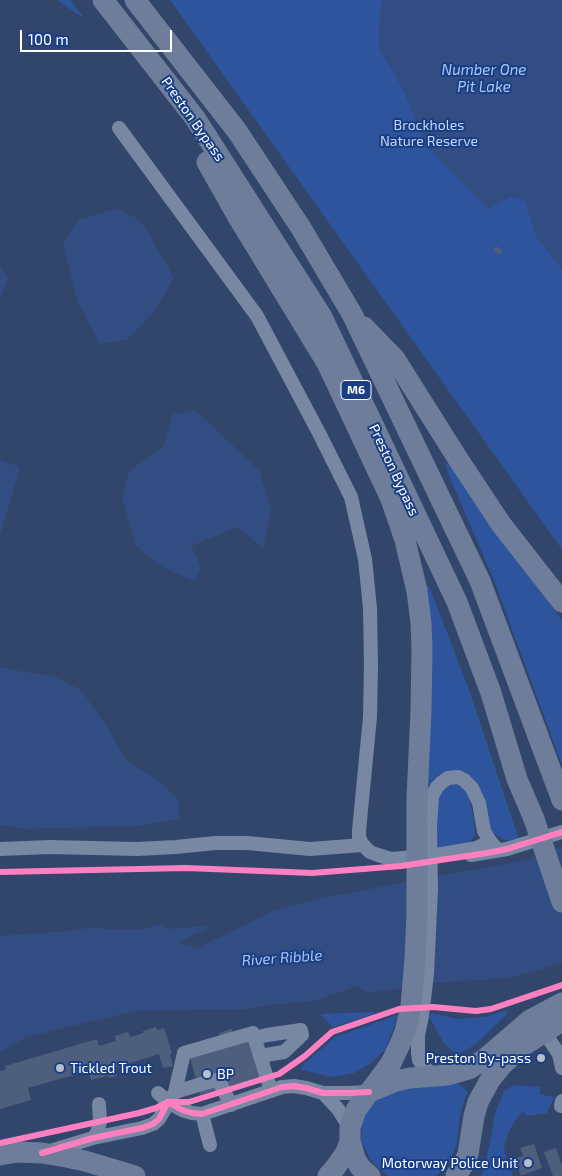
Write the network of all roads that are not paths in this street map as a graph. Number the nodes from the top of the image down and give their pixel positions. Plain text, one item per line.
1 (103, 0) edge
2 (135, 0) edge
3 (143, 51) junction
4 (119, 128) dead end
5 (352, 314) junction
6 (562, 602) edge
7 (562, 800) edge
8 (423, 827) junction
9 (562, 832) edge
10 (490, 841) junction
11 (363, 845) junction
12 (506, 849) junction
13 (0, 850) edge
14 (400, 866) dead end
15 (562, 902) edge
16 (562, 1003) edge
17 (562, 1021) edge
18 (544, 1032) junction
19 (412, 1033) junction
20 (254, 1038) junction
21 (260, 1056) junction
22 (562, 1068) edge
23 (434, 1076) junction
24 (271, 1091) junction
25 (370, 1091) junction
26 (323, 1093) junction
27 (167, 1096) junction
28 (99, 1104) dead end
29 (230, 1105) junction
30 (202, 1114) junction
31 (350, 1135) junction
32 (93, 1138) junction
33 (210, 1145) dead end
34 (42, 1153) junction
35 (0, 1155) edge
36 (0, 1159) edge
37 (85, 1176) edge
38 (135, 1176) edge
39 (328, 1176) edge
40 (370, 1176) edge
41 (456, 1176) edge

1 - 3 highway, Preston Bypass / M6
2 - 5 highway, Preston Bypass / M6
3 - 8 highway
3 - 15 highway, Preston Bypass / M6, bridge
4 - 11 street
5 - 6 highway
5 - 7 highway, Preston Bypass / M6
8 - 10 street
8 - 19 highway, bridge
9 - 12 street
10 - 11 street
10 - 12 street
11 - 13 street
12 - 14 street
16 - 23 highway
17 - 18 highway
18 - 22 street
18 - 41 highway
19 - 23 street
19 - 25 highway
20 - 21 street
20 - 21 street
20 - 27 street
21 - 24 street
23 - 25 highway
24 - 26 street
24 - 29 street
25 - 26 street
25 - 31 highway
26 - 31 street
27 - 29 street
27 - 30 street
27 - 32 street
28 - 32 street
29 - 30 street
30 - 33 street
31 - 39 highway
31 - 40 highway
32 - 34 street
34 - 35 highway
34 - 38 highway
36 - 37 highway

